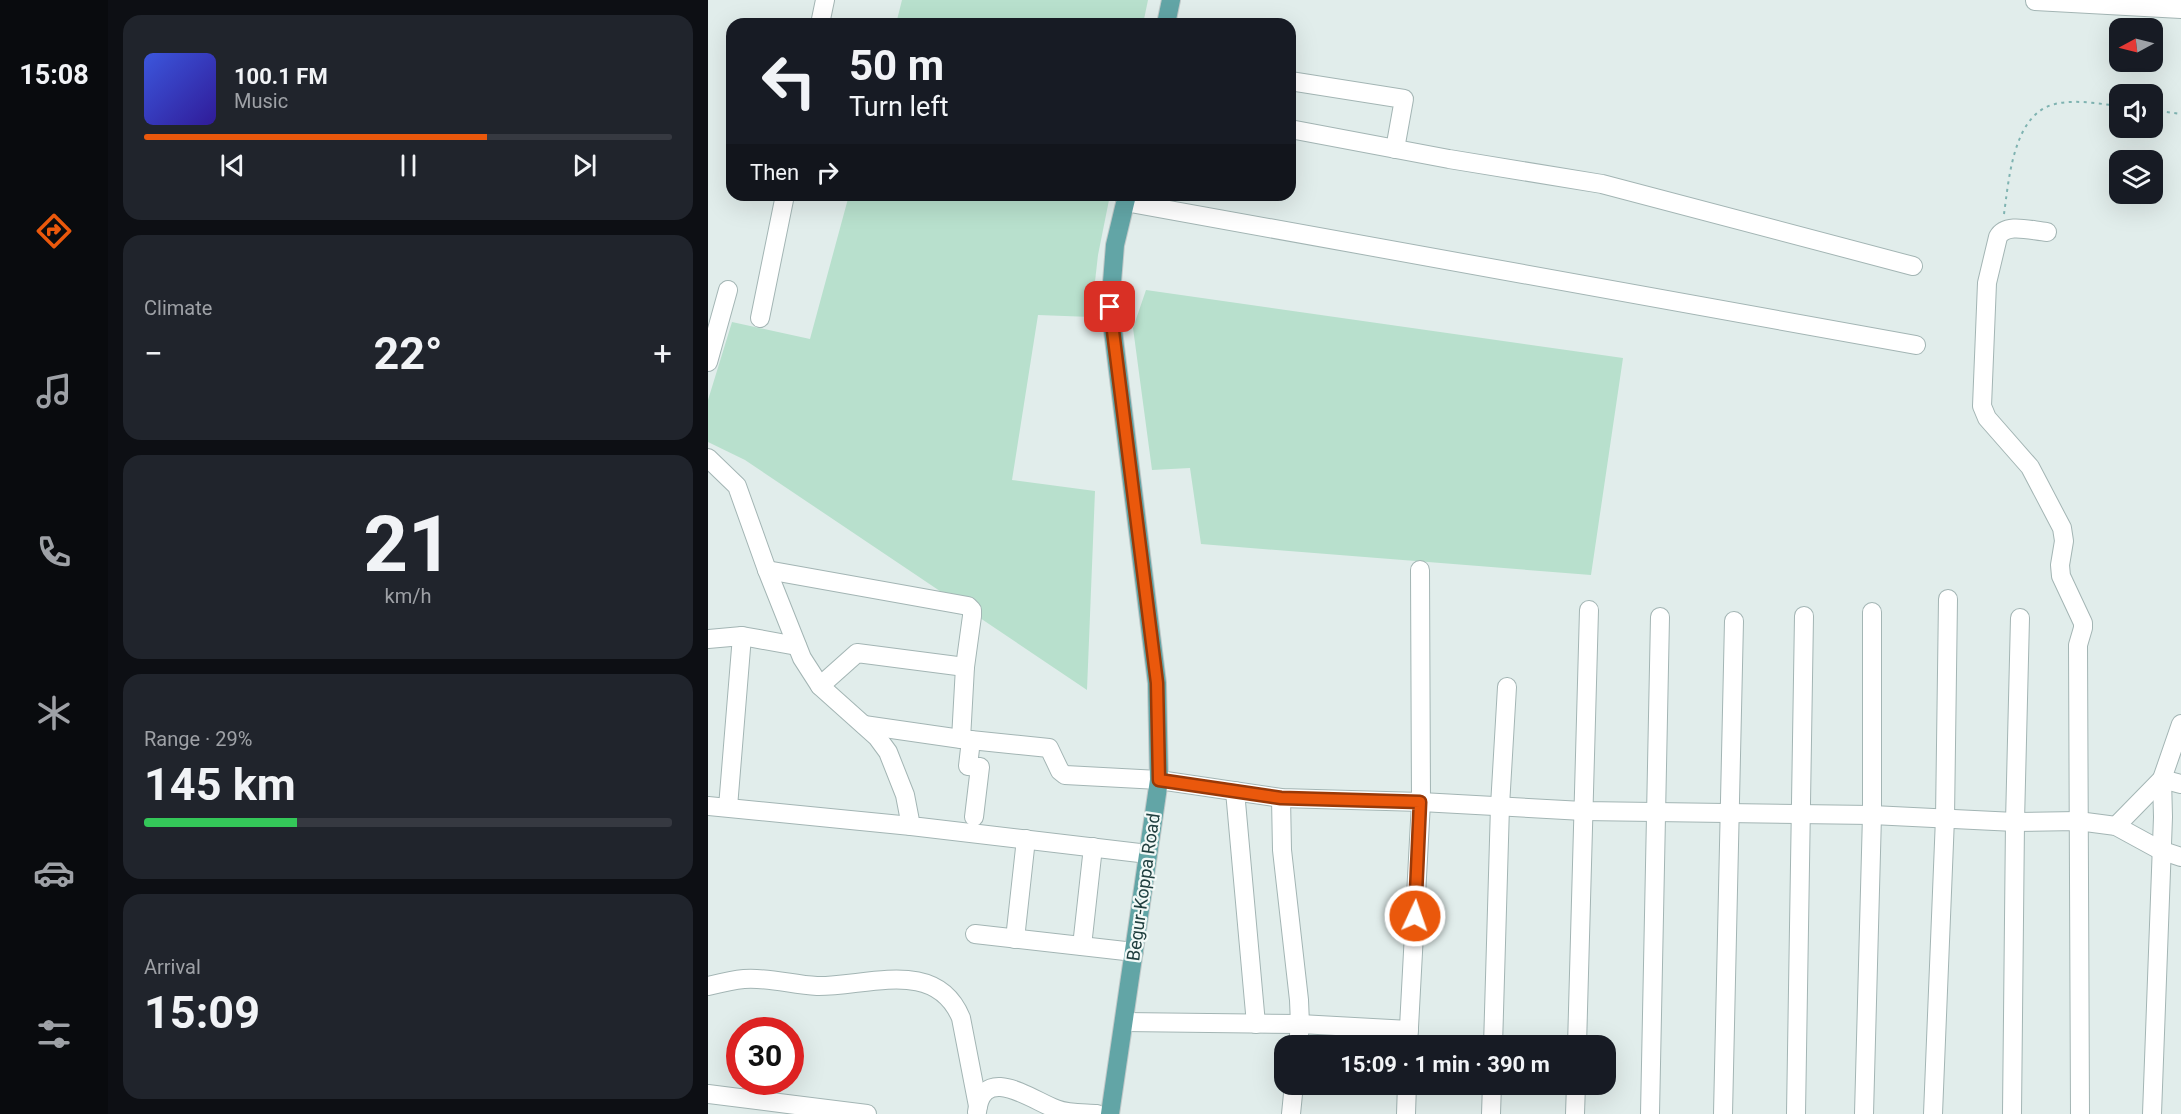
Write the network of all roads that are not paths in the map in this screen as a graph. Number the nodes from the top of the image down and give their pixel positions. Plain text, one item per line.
1 (825, 0) edge
2 (1171, 0) edge
3 (2035, 1) edge
4 (2181, 9) edge
5 (821, 18) edge
6 (1167, 18) edge
7 (1296, 82) edge
8 (1296, 130) edge
9 (1395, 149) junction
10 (784, 201) edge
11 (1125, 201) edge
12 (1142, 201) edge
13 (2047, 232) dead end
14 (1913, 266) dead end
15 (728, 290) dead end
16 (760, 318) dead end
17 (1916, 345) dead end
18 (708, 362) edge
19 (708, 458) edge
20 (767, 570) junction
21 (1420, 570) dead end
22 (1948, 599) dead end
23 (1589, 610) dead end
24 (1872, 612) dead end
25 (1804, 616) dead end
26 (1660, 617) dead end
27 (2020, 618) dead end
28 (1734, 621) dead end
29 (742, 636) junction
30 (708, 639) edge
31 (797, 646) junction
32 (965, 667) junction
33 (820, 686) junction
34 (1507, 687) dead end
35 (2181, 724) edge
36 (864, 725) junction
37 (966, 740) junction
38 (2162, 779) junction
39 (1159, 780) junction
40 (2181, 784) edge
41 (1235, 791) junction
42 (1281, 798) junction
43 (1420, 802) junction
44 (708, 806) edge
45 (1500, 806) junction
46 (728, 807) junction
47 (1583, 811) junction
48 (1656, 812) junction
49 (1728, 813) junction
50 (1800, 815) junction
51 (1872, 815) junction
52 (974, 818) dead end
53 (1945, 819) junction
54 (2078, 821) junction
55 (2015, 822) junction
56 (911, 826) junction
57 (2115, 826) junction
58 (1026, 839) junction
59 (1093, 847) junction
60 (2160, 850) junction
61 (1148, 854) junction
62 (2181, 857) edge
63 (975, 934) dead end
64 (1015, 939) junction
65 (1082, 946) junction
66 (1134, 952) junction
67 (708, 986) edge
68 (1124, 1022) junction
69 (1256, 1024) junction
70 (1300, 1024) junction
71 (1299, 1035) edge
72 (1385, 1035) edge
73 (1408, 1035) edge
74 (1493, 1035) edge
75 (1577, 1035) edge
76 (708, 1094) edge
77 (1293, 1095) edge
78 (1407, 1095) edge
79 (1492, 1095) edge
80 (1576, 1095) edge
81 (977, 1110) edge
82 (867, 1114) edge
83 (1097, 1114) edge
84 (1110, 1114) edge
85 (1291, 1114) edge
86 (1406, 1114) edge
87 (1491, 1114) edge
88 (1575, 1114) edge
89 (1650, 1114) edge
90 (1723, 1114) edge
91 (1796, 1114) edge
92 (1864, 1114) edge
93 (1933, 1114) edge
94 (2012, 1114) edge
95 (2080, 1114) edge
96 (2152, 1114) edge

1 - 5 street
2 - 6 main road
3 - 4 street
7 - 9 street
8 - 9 street
9 - 14 street
10 - 16 street
11 - 39 main road, Begur-Koppa Road
12 - 17 street
13 - 54 street
15 - 18 street
19 - 20 street
20 - 31 street
20 - 32 street
21 - 43 street
22 - 53 street
23 - 47 street
24 - 51 street
25 - 50 street
26 - 48 street
27 - 55 street
28 - 49 street
29 - 30 street
29 - 31 street
29 - 46 street
31 - 33 street
32 - 33 street
32 - 37 street
33 - 36 street
34 - 45 street
35 - 38 street
36 - 37 street
36 - 56 street
37 - 39 street
37 - 52 street
38 - 40 street
38 - 57 street
38 - 60 street
39 - 41 street
39 - 61 main road, Begur-Koppa Road
41 - 42 street
41 - 69 street
42 - 43 street
42 - 70 street
43 - 45 street
43 - 73 street
44 - 46 street
45 - 47 street
45 - 74 street
46 - 56 street
47 - 48 street
47 - 75 street
48 - 49 street
48 - 89 street
49 - 50 street
49 - 90 street
50 - 51 street
50 - 91 street
51 - 53 street
51 - 92 street
53 - 55 street
53 - 93 street
54 - 55 street
54 - 57 street
54 - 95 street
55 - 94 street
56 - 58 street
57 - 60 street
58 - 59 street
58 - 64 street
59 - 61 street
59 - 65 street
60 - 62 street
60 - 96 street
61 - 66 main road, Begur-Koppa Road
63 - 64 street
64 - 65 street
65 - 66 street
66 - 68 main road, Begur-Koppa Road
67 - 81 street
68 - 69 street
68 - 84 main road, Begur-Koppa Road
69 - 70 street
70 - 71 street
70 - 72 street
76 - 82 street
77 - 85 street
78 - 86 street
79 - 87 street
80 - 88 street
81 - 83 street

